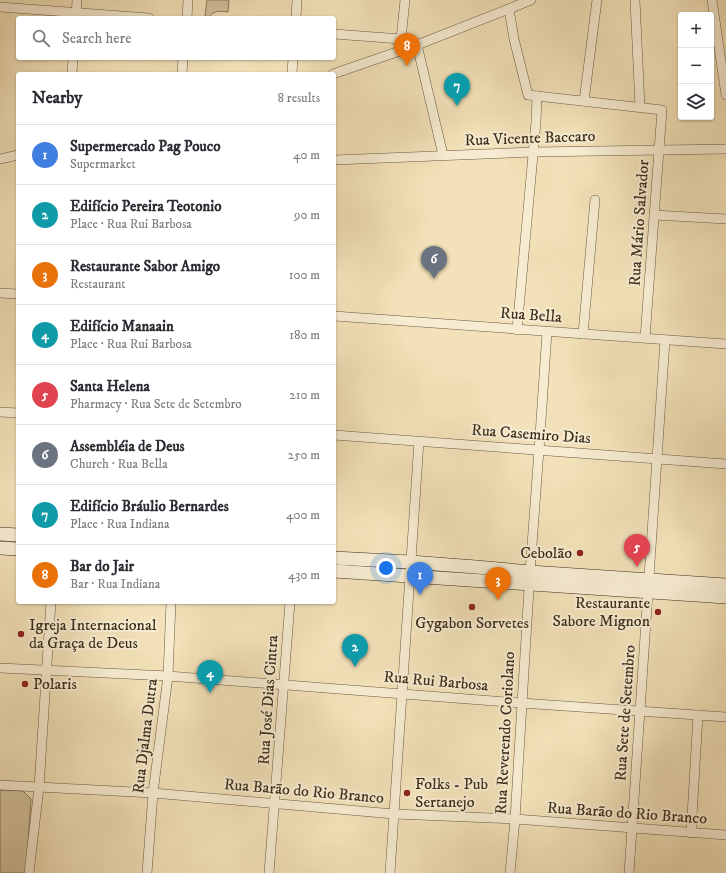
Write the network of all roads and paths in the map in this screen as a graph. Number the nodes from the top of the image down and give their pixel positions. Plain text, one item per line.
1 (78, 0) edge
2 (188, 0) edge
3 (297, 0) edge
4 (405, 0) edge
5 (531, 0) edge
6 (597, 0) edge
7 (635, 0) edge
8 (712, 0) edge
9 (0, 7) edge
10 (509, 9) junction
11 (76, 15) edge
12 (100, 16) edge
13 (187, 16) edge
14 (296, 16) edge
15 (336, 34) edge
16 (401, 39) junction
17 (417, 45) junction
18 (404, 49) junction
19 (73, 60) edge
20 (183, 60) edge
21 (293, 60) edge
22 (72, 72) edge
23 (182, 72) edge
24 (292, 72) edge
25 (336, 73) edge
26 (537, 96) junction
27 (726, 96) edge
28 (584, 101) junction
29 (640, 108) junction
30 (726, 149) edge
31 (659, 150) junction
32 (533, 152) junction
33 (16, 155) edge
34 (443, 155) junction
35 (0, 159) edge
36 (336, 160) edge
37 (595, 200) dead end
38 (654, 215) junction
39 (726, 220) edge
40 (0, 293) edge
41 (16, 294) edge
42 (336, 316) edge
43 (517, 330) junction
44 (547, 332) junction
45 (583, 334) junction
46 (645, 338) junction
47 (665, 340) junction
48 (726, 344) edge
49 (0, 412) edge
50 (16, 413) edge
51 (336, 435) edge
52 (419, 441) junction
53 (540, 450) junction
54 (657, 458) junction
55 (726, 464) edge
56 (0, 534) edge
57 (16, 535) edge
58 (0, 548) edge
59 (16, 549) edge
60 (336, 558) edge
61 (410, 562) junction
62 (336, 571) edge
63 (409, 576) junction
64 (529, 578) junction
65 (648, 586) junction
66 (726, 586) edge
67 (726, 597) edge
68 (51, 604) edge
69 (171, 604) edge
70 (290, 604) edge
71 (0, 668) edge
72 (47, 670) junction
73 (168, 676) junction
74 (284, 685) junction
75 (402, 694) junction
76 (521, 703) junction
77 (640, 711) junction
78 (698, 715) junction
79 (726, 717) edge
80 (0, 785) edge
81 (39, 787) junction
82 (153, 793) junction
83 (275, 803) junction
84 (394, 814) junction
85 (515, 819) junction
86 (632, 828) junction
87 (691, 833) junction
88 (726, 835) edge
89 (29, 873) edge
90 (147, 873) edge
91 (269, 873) edge
92 (390, 873) edge
93 (510, 873) edge
94 (629, 873) edge

1 - 11 street
2 - 13 street
3 - 14 street
4 - 16 street
5 - 10 street
6 - 28 street
7 - 29 street
8 - 27 street
9 - 11 street
10 - 17 street
10 - 26 street
11 - 12 street
15 - 16 street
16 - 18 street
17 - 18 street
17 - 34 street
18 - 25 street
19 - 22 street
20 - 23 street
21 - 24 street
26 - 28 street
26 - 32 street
28 - 29 street
29 - 31 street, Rua Mário Salvador
30 - 31 street, Rua Vicente Baccaro
31 - 32 street, Rua Vicente Baccaro
31 - 38 street, Rua Mário Salvador
32 - 34 street, Rua Vicente Baccaro
32 - 43 street
33 - 35 street
34 - 36 street, Rua Vicente Baccaro
37 - 45 street
38 - 39 street
38 - 46 street, Rua Mário Salvador
40 - 41 street
42 - 43 street, Rua Bella
43 - 44 street, Rua Bella
44 - 45 street, Rua Bella
44 - 53 street, Rua Reverendo Coriolano
45 - 46 street, Rua Bella
46 - 47 street, Rua Bella
47 - 48 street, Rua Bella
47 - 54 street, Rua Sete de Setembro
49 - 50 street
51 - 52 street, Rua Casemiro Dias
52 - 53 street, Rua Casemiro Dias
52 - 61 street
53 - 54 street, Rua Casemiro Dias
53 - 64 street, Rua Reverendo Coriolano
54 - 55 street, Rua Casemiro Dias
54 - 65 street, Rua Sete de Setembro
56 - 57 main road
58 - 59 main road
60 - 61 main road
61 - 63 street
61 - 64 main road
62 - 63 main road
63 - 64 main road
63 - 75 street
64 - 65 main road
64 - 76 street, Rua Reverendo Coriolano
65 - 66 main road
65 - 67 main road
65 - 77 street, Rua Sete de Setembro
68 - 72 street
69 - 73 street, Rua Djalma Dutra
70 - 74 street, Rua José Dias Cintra
71 - 72 street, Rua Rui Barbosa
72 - 73 street, Rua Rui Barbosa
72 - 81 street
73 - 74 street, Rua Rui Barbosa
73 - 82 street, Rua Djalma Dutra
74 - 75 street, Rua Rui Barbosa
74 - 83 street, Rua José Dias Cintra
75 - 76 street, Rua Rui Barbosa
75 - 84 street
76 - 77 street, Rua Rui Barbosa
76 - 85 street, Rua Reverendo Coriolano
77 - 78 street, Rua Rui Barbosa
77 - 86 street, Rua Sete de Setembro
78 - 79 street, Rua Rui Barbosa
78 - 87 street
80 - 81 street, Rua Barão do Rio Branco
81 - 82 street, Rua Barão do Rio Branco
81 - 89 street
82 - 83 street, Rua Barão do Rio Branco
82 - 90 street, Rua Djalma Dutra
83 - 84 street, Rua Barão do Rio Branco
83 - 91 street, Rua José Dias Cintra
84 - 85 street, Rua Barão do Rio Branco
84 - 92 street
85 - 86 street, Rua Barão do Rio Branco
85 - 93 street, Rua Reverendo Coriolano
86 - 87 street, Rua Barão do Rio Branco
86 - 94 street, Rua Sete de Setembro
87 - 88 street, Rua Barão do Rio Branco

